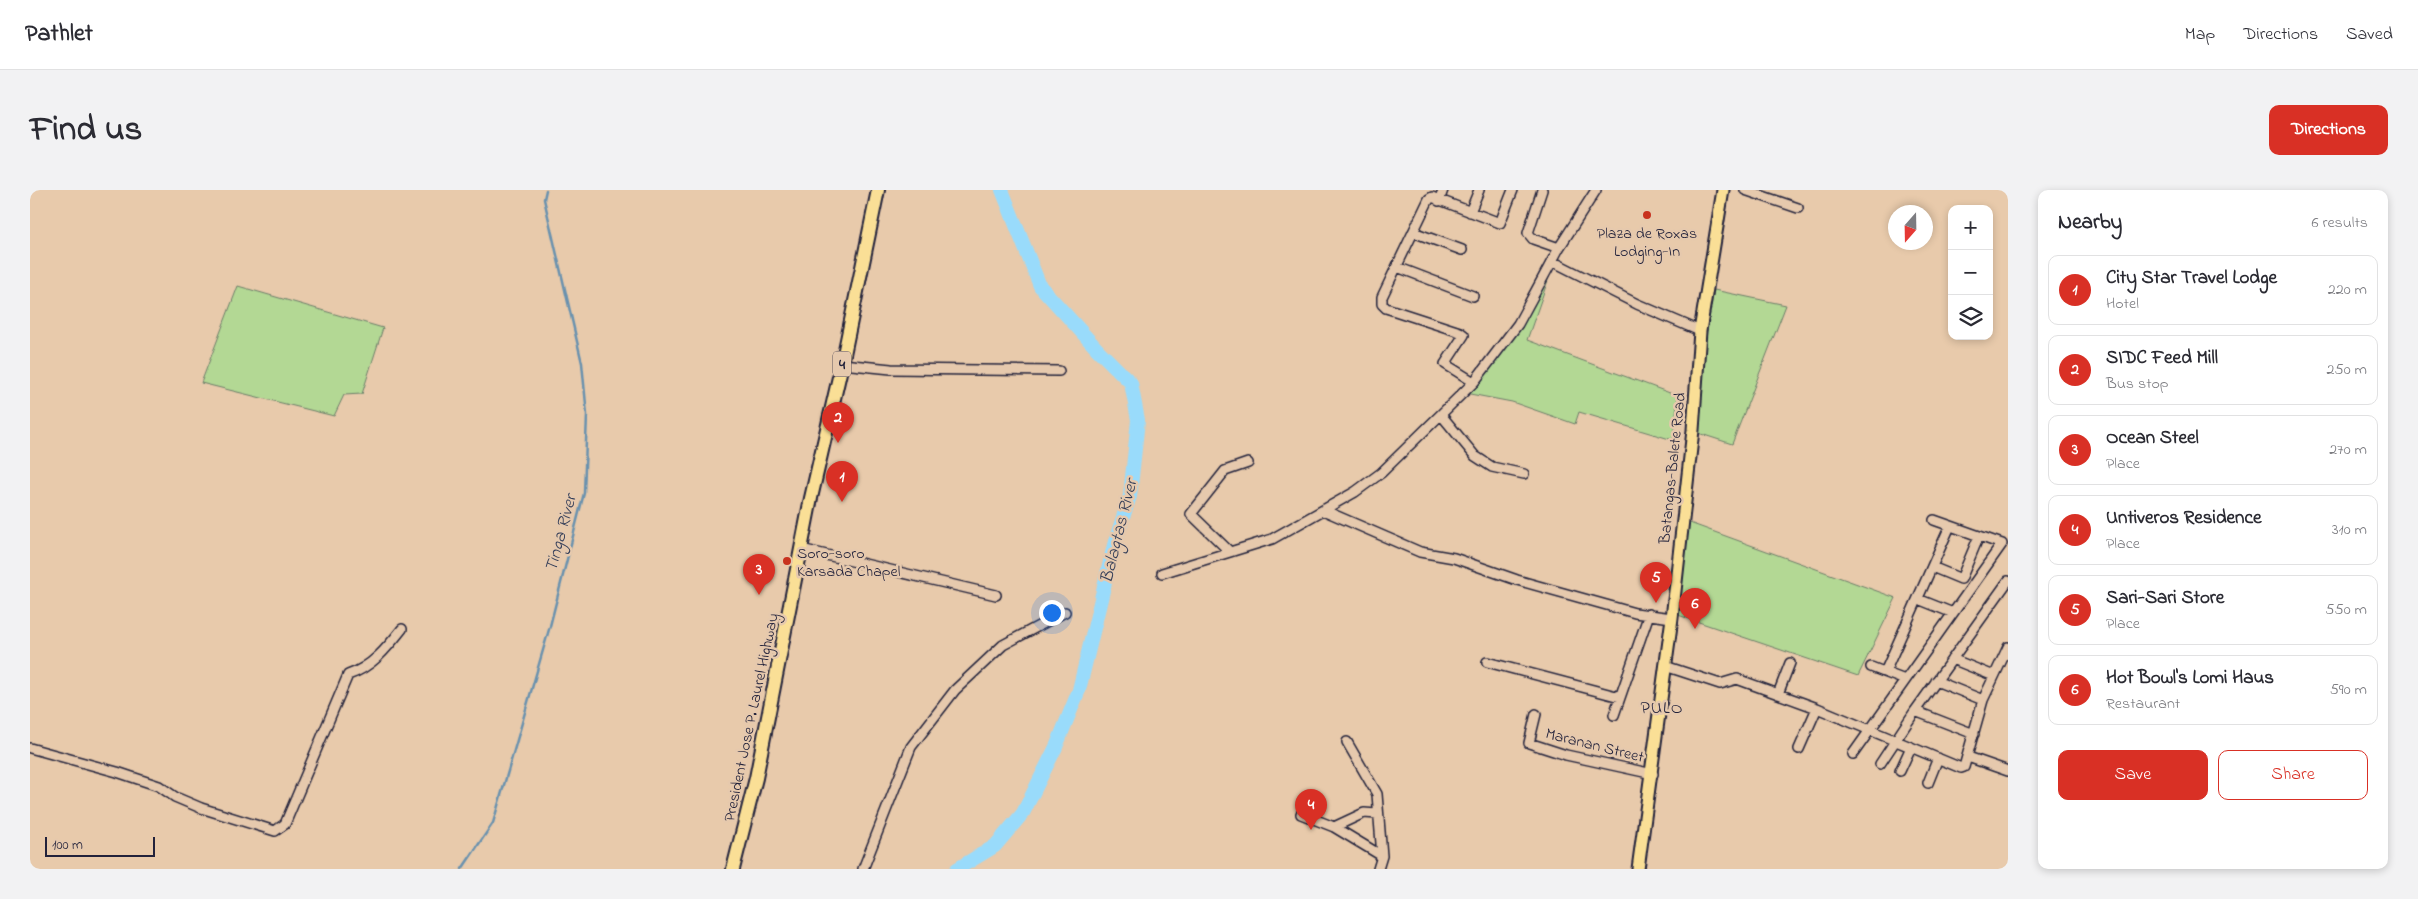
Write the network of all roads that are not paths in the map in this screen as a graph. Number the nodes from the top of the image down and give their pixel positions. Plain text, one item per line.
1 (878, 190) edge
2 (1443, 190) edge
3 (1479, 190) edge
4 (1513, 190) edge
5 (1542, 190) edge
6 (1596, 190) edge
7 (1723, 190) edge
8 (1745, 190) edge
9 (1439, 201) junction
10 (1798, 208) dead end
11 (1470, 212) junction
12 (1413, 232) junction
13 (1559, 248) junction
14 (1462, 250) dead end
15 (1552, 261) junction
16 (1397, 267) junction
17 (1473, 296) dead end
18 (1700, 331) junction
19 (842, 364) junction
20 (1060, 371) dead end
21 (1474, 382) junction
22 (1442, 416) junction
23 (1248, 463) dead end
24 (1524, 474) dead end
25 (1323, 510) junction
26 (1934, 520) dead end
27 (1950, 526) junction
28 (1980, 536) junction
29 (802, 549) junction
30 (1229, 551) junction
31 (1932, 567) junction
32 (1162, 573) dead end
33 (2008, 582) edge
34 (2004, 593) edge
35 (996, 594) dead end
36 (1918, 599) junction
37 (1065, 612) dead end
38 (1953, 613) junction
39 (1649, 614) junction
40 (1672, 618) junction
41 (402, 629) dead end
42 (2008, 647) edge
43 (1952, 659) junction
44 (1487, 662) dead end
45 (1790, 663) dead end
46 (1665, 666) junction
47 (1871, 667) dead end
48 (1885, 672) junction
49 (1994, 676) junction
50 (1905, 680) junction
51 (1936, 681) junction
52 (1778, 694) junction
53 (1620, 697) junction
54 (1983, 700) junction
55 (1817, 708) junction
56 (1915, 711) junction
57 (1536, 714) dead end
58 (1614, 715) dead end
59 (1870, 730) junction
60 (1974, 734) junction
61 (1895, 740) junction
62 (1347, 742) dead end
63 (1911, 747) junction
64 (30, 748) edge
65 (1799, 749) dead end
66 (1853, 754) dead end
67 (1968, 757) junction
68 (1938, 758) junction
69 (1880, 764) dead end
70 (1900, 771) dead end
71 (2008, 771) edge
72 (1653, 774) junction
73 (1928, 784) dead end
74 (1301, 814) dead end
75 (1378, 814) junction
76 (1334, 827) junction
77 (1382, 856) junction
78 (733, 869) edge
79 (863, 869) edge
80 (1378, 869) edge
81 (1638, 869) edge

1 - 19 highway, President Jose P. Laurel Highway / 4
2 - 9 street
3 - 11 street
4 - 11 street
5 - 13 street
6 - 13 street
7 - 18 main road, Batangas-Balete Road
8 - 10 street
9 - 11 street
9 - 12 street
12 - 14 street
12 - 16 street
13 - 15 street
15 - 18 street
15 - 21 street
16 - 17 street
16 - 21 street
18 - 40 main road, Batangas-Balete Road
19 - 20 street
19 - 29 highway, President Jose P. Laurel Highway / 4
21 - 22 street
22 - 24 street
22 - 25 street
23 - 30 street
25 - 30 street
25 - 39 street
26 - 27 street
27 - 28 street
27 - 31 street
28 - 31 street
28 - 38 street
29 - 35 street
29 - 78 highway, President Jose P. Laurel Highway / 4
30 - 32 street
31 - 36 street
33 - 34 street
34 - 43 street
36 - 38 street
36 - 48 street
37 - 79 street
38 - 50 street
39 - 40 street
39 - 53 street
40 - 46 main road, Batangas-Balete Road
41 - 64 street
42 - 49 street
43 - 49 street
43 - 51 street
44 - 53 street
45 - 52 street
46 - 52 street
46 - 72 main road, Batangas-Balete Road
47 - 48 street
48 - 50 street
49 - 54 street
50 - 59 street
51 - 54 street
51 - 56 street
52 - 55 street
53 - 58 street
54 - 60 street
55 - 59 street
55 - 65 street
56 - 60 street
56 - 61 street
57 - 72 street, Maranan Street
59 - 61 street
59 - 66 street
60 - 67 street
61 - 63 street
61 - 69 street
62 - 75 street
63 - 68 street
63 - 70 street
67 - 68 street
67 - 71 street
68 - 73 street
72 - 81 main road, Batangas-Balete Road
74 - 76 street
75 - 76 street
75 - 77 street
76 - 77 street
77 - 80 street

